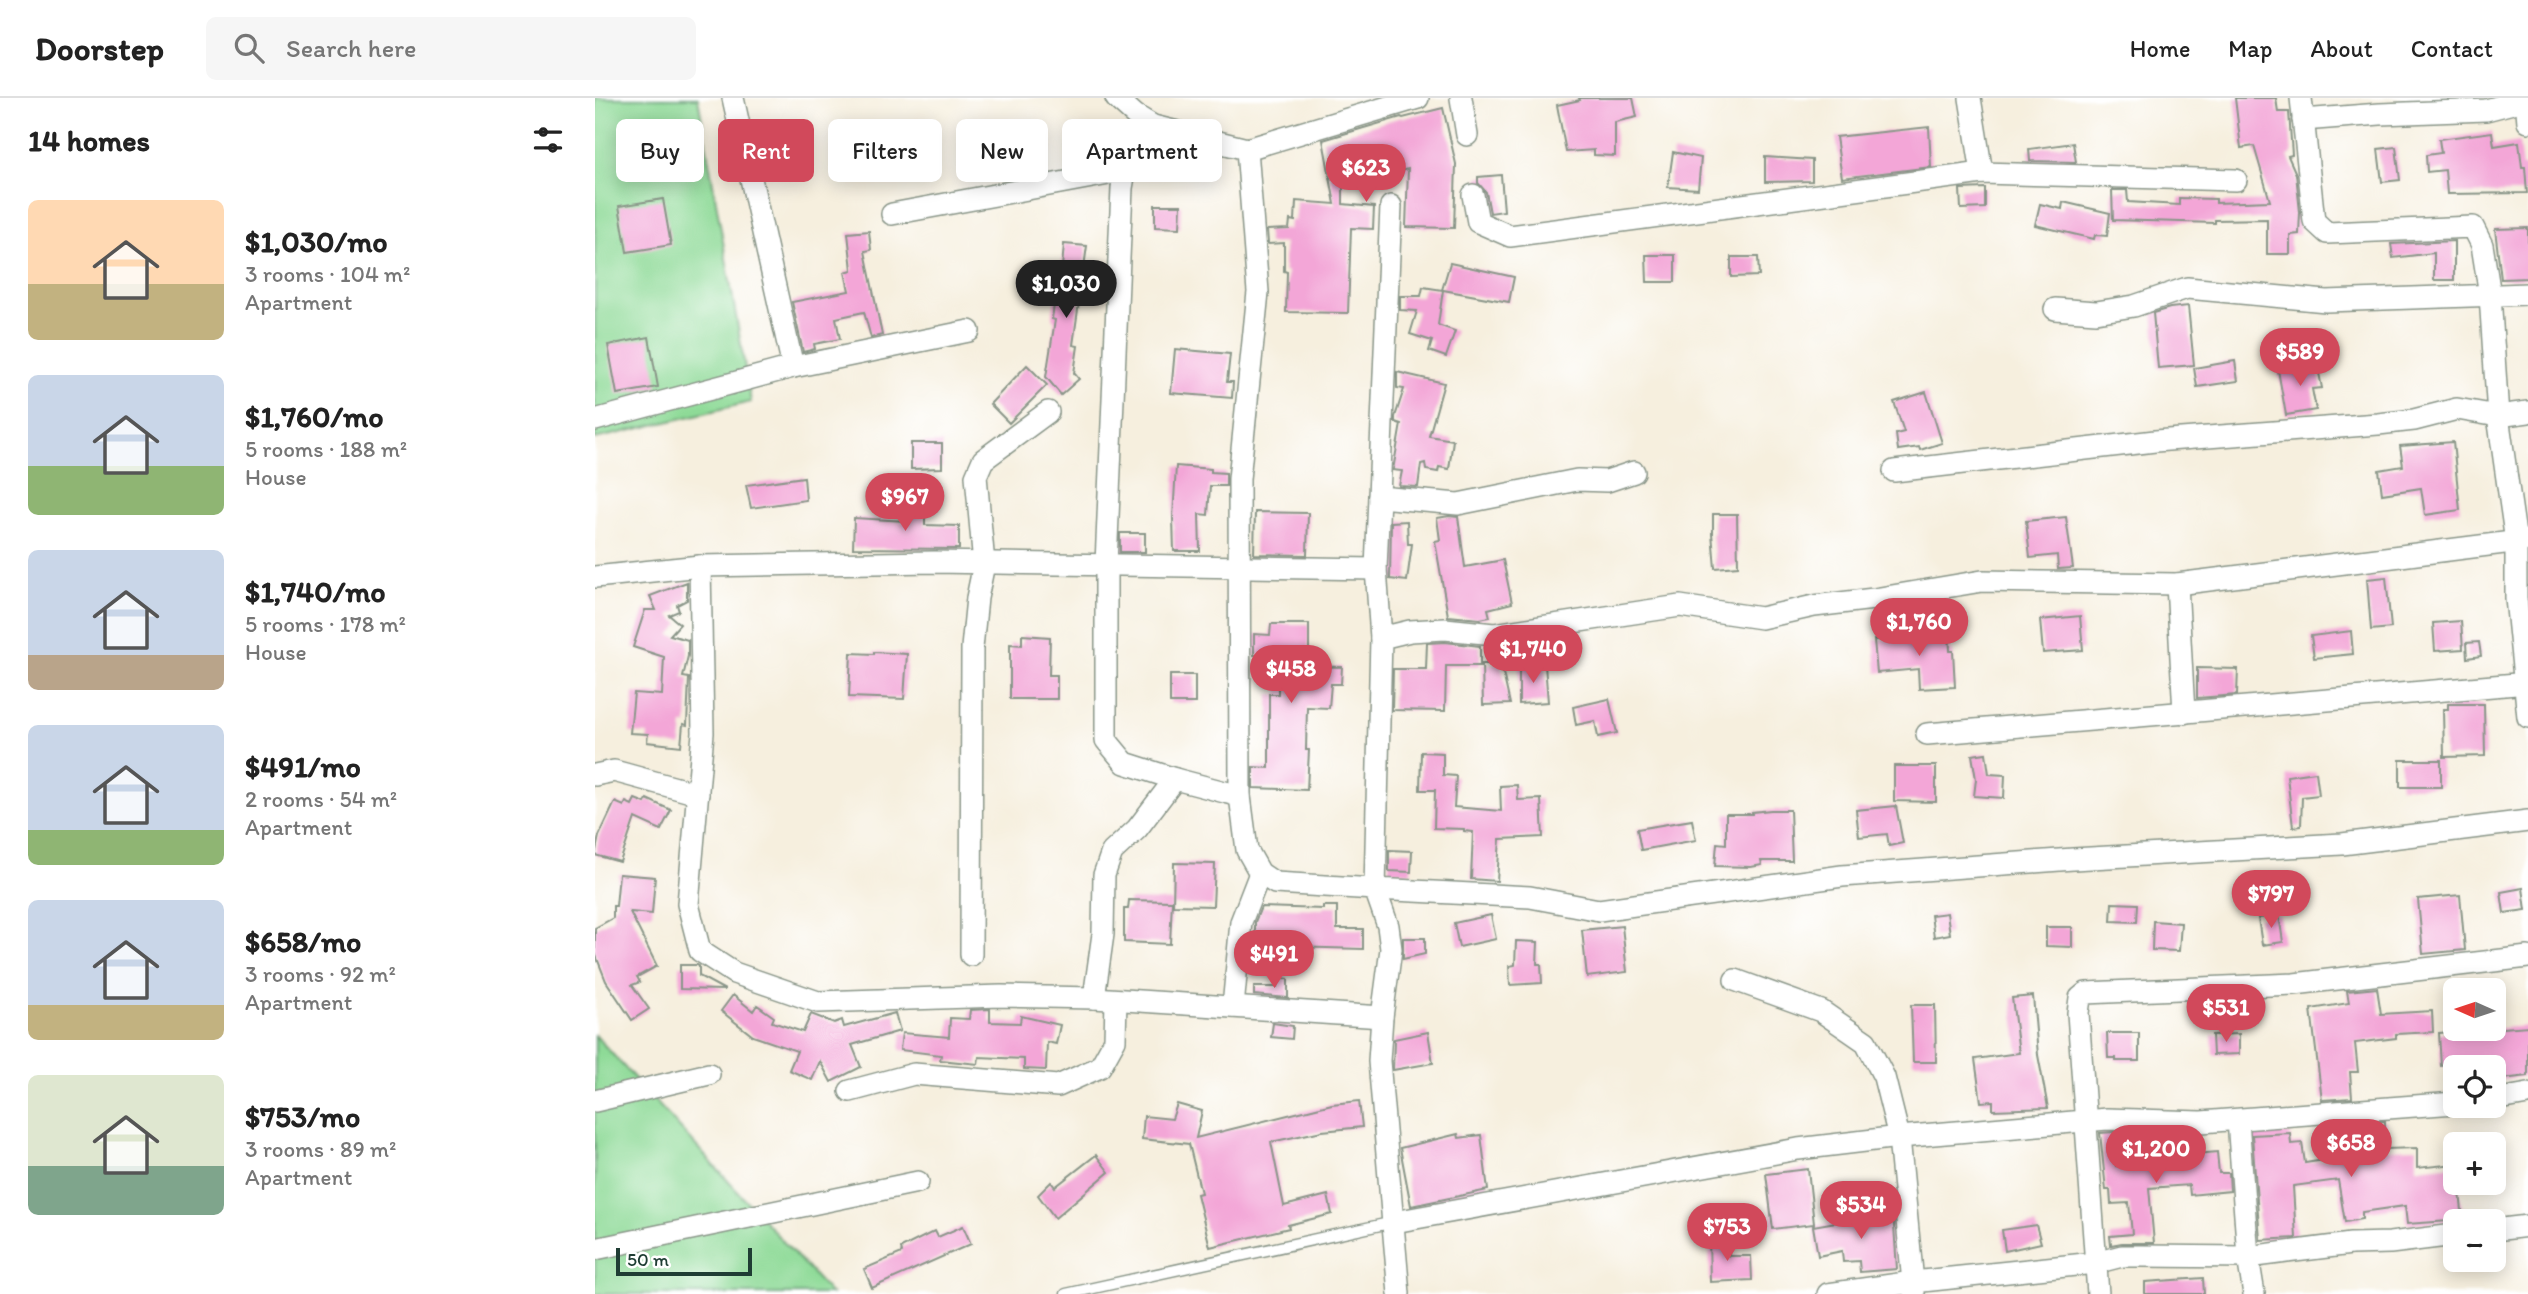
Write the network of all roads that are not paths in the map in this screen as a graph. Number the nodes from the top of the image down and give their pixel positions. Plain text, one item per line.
1 (733, 98) edge
2 (1116, 98) edge
3 (1417, 98) edge
4 (1461, 98) edge
5 (1973, 98) edge
6 (2301, 98) edge
7 (2527, 99) edge
8 (2377, 106) edge
9 (1142, 119) edge
10 (2302, 120) junction
11 (2528, 122) edge
12 (1467, 135) dead end
13 (1222, 143) edge
14 (1247, 149) junction
15 (1982, 173) junction
16 (2236, 180) dead end
17 (1065, 182) edge
18 (1123, 182) edge
19 (1473, 195) dead end
20 (1391, 206) dead end
21 (892, 214) dead end
22 (2528, 294) edge
23 (2490, 295) junction
24 (2055, 309) dead end
25 (968, 331) dead end
26 (793, 367) junction
27 (1048, 412) dead end
28 (2528, 412) edge
29 (2498, 415) junction
30 (595, 420) edge
31 (1894, 471) dead end
32 (1634, 472) dead end
33 (1379, 497) junction
34 (2522, 541) edge
35 (984, 564) junction
36 (1106, 565) junction
37 (700, 566) junction
38 (1241, 566) junction
39 (1376, 569) junction
40 (595, 576) edge
41 (2177, 584) junction
42 (1381, 638) junction
43 (2527, 684) edge
44 (2184, 713) junction
45 (2528, 717) edge
46 (1927, 734) dead end
47 (595, 775) edge
48 (1175, 779) junction
49 (698, 794) junction
50 (1240, 796) junction
51 (2528, 821) edge
52 (1260, 873) junction
53 (1375, 889) junction
54 (971, 955) dead end
55 (2528, 957) edge
56 (1735, 980) dead end
57 (1094, 998) junction
58 (1116, 1000) junction
59 (1233, 1007) junction
60 (1382, 1017) junction
61 (709, 1074) dead end
62 (850, 1091) dead end
63 (2528, 1094) edge
64 (2506, 1098) edge
65 (595, 1101) edge
66 (2443, 1103) edge
67 (2238, 1120) junction
68 (2085, 1122) junction
69 (1899, 1137) junction
70 (918, 1182) dead end
71 (1394, 1222) junction
72 (2528, 1226) edge
73 (2506, 1229) edge
74 (2443, 1237) edge
75 (595, 1249) edge
76 (2248, 1258) junction
77 (2095, 1263) junction
78 (1913, 1288) edge
79 (1066, 1294) edge
80 (1399, 1294) edge
81 (1828, 1294) edge
82 (2098, 1294) edge
83 (2254, 1294) edge

1 - 26 street
2 - 9 street
3 - 14 street
4 - 12 street
5 - 15 street
6 - 10 street
7 - 8 street
7 - 11 street
8 - 10 street
10 - 23 street
13 - 14 street
14 - 38 street
15 - 16 street
15 - 19 street
17 - 21 street
18 - 36 street
20 - 33 street
22 - 23 street
23 - 24 street
23 - 29 street
25 - 26 street
26 - 30 street
27 - 35 street
28 - 29 street
29 - 31 street
29 - 34 street
32 - 33 street
33 - 39 street
34 - 41 street
34 - 43 street
35 - 36 street
35 - 37 street
35 - 54 street
36 - 38 street
36 - 48 street
37 - 40 street
37 - 49 street
38 - 39 street
38 - 50 street
39 - 42 street
41 - 42 street
41 - 44 street
42 - 53 street
43 - 44 street
43 - 45 street
44 - 46 street
47 - 49 street
48 - 50 street
48 - 57 street
49 - 57 street
50 - 52 street
51 - 53 street
52 - 53 street
52 - 59 street
53 - 60 street
55 - 68 street
56 - 69 street
57 - 58 street
58 - 59 street
58 - 62 street
59 - 60 street
60 - 71 street
61 - 65 street
63 - 64 street
66 - 67 street
67 - 68 street
67 - 76 street
68 - 69 street
68 - 77 street
69 - 71 street
69 - 78 street
70 - 75 street
71 - 79 lane
71 - 80 street
72 - 73 street
74 - 76 street
76 - 77 street
76 - 83 street
77 - 78 street
77 - 82 street
78 - 81 street

